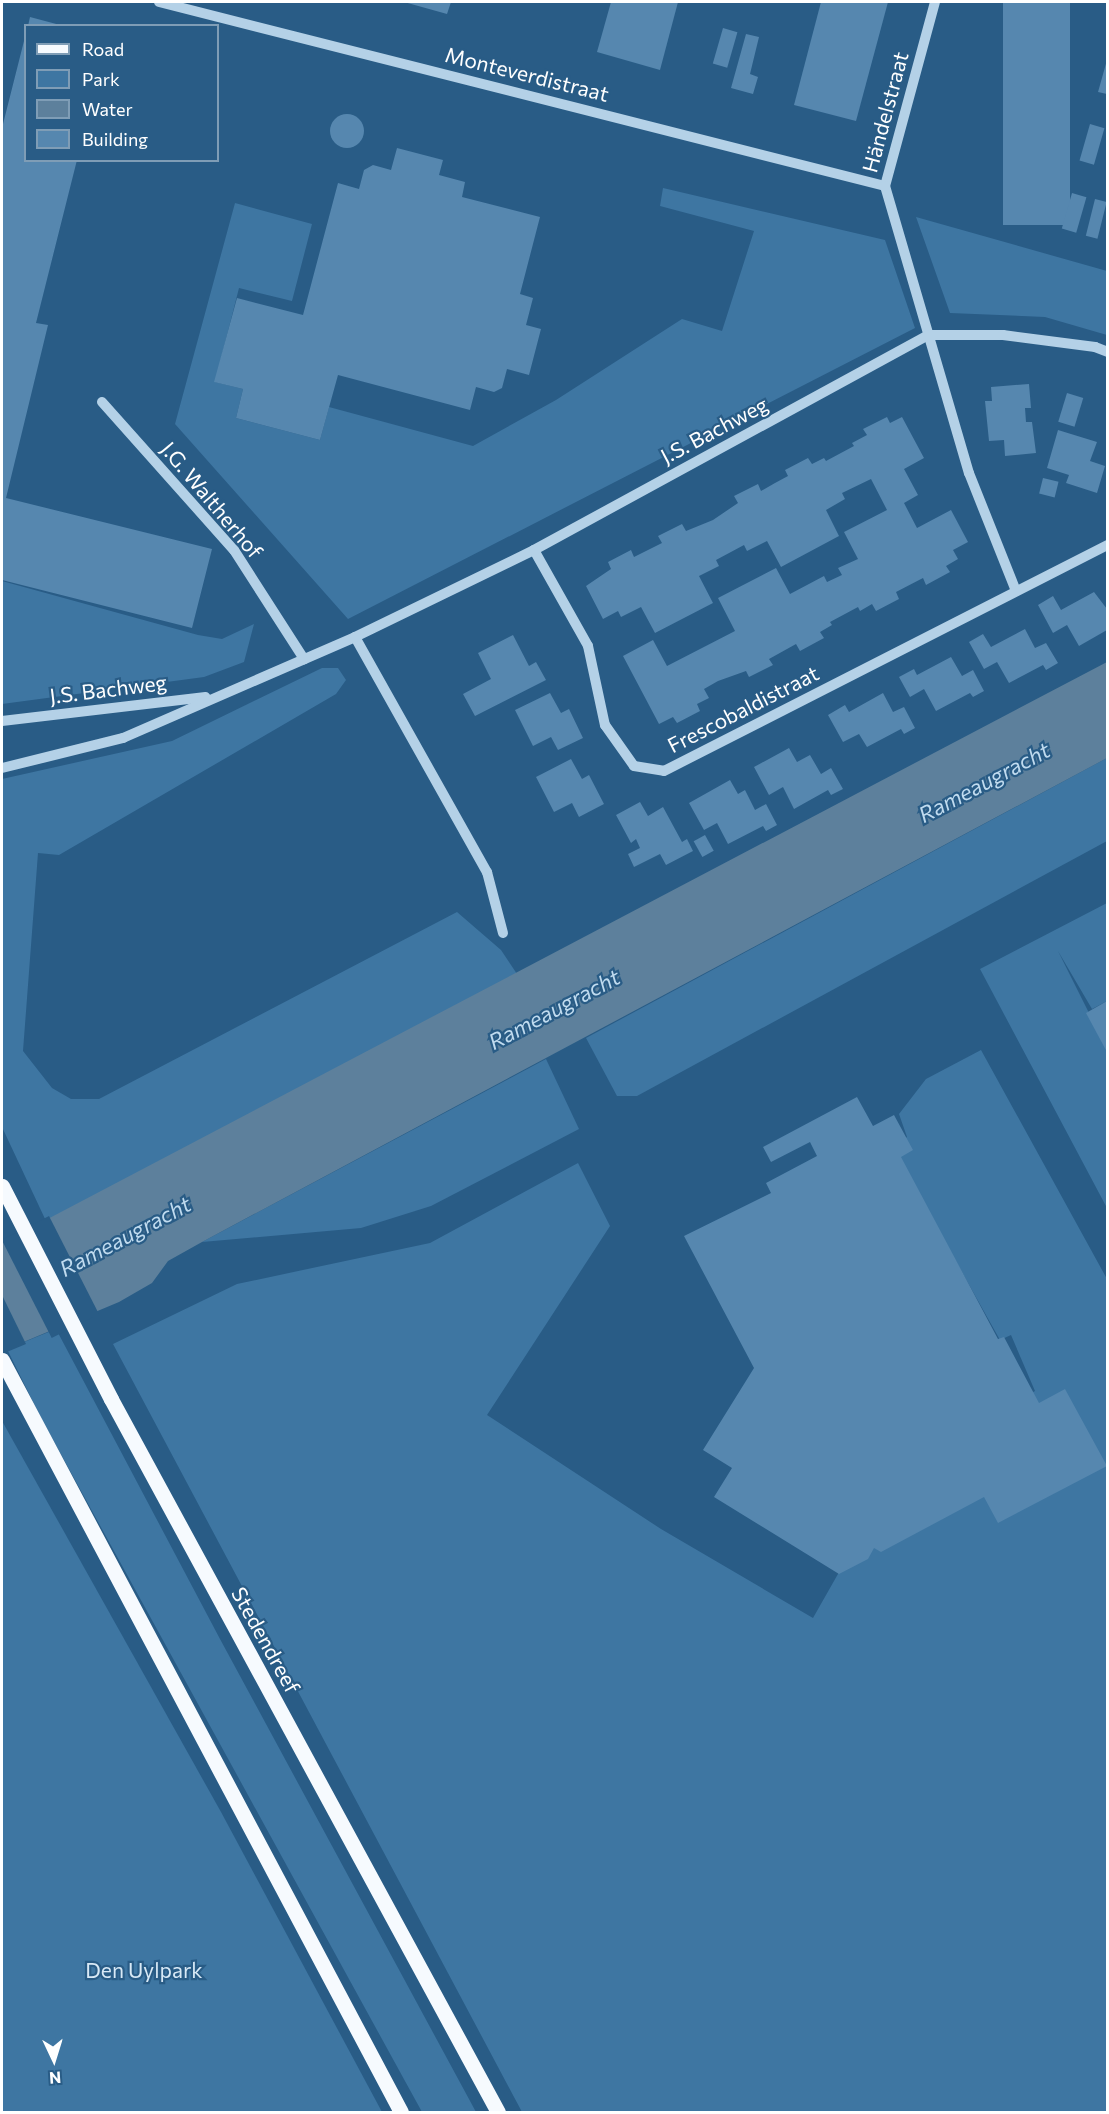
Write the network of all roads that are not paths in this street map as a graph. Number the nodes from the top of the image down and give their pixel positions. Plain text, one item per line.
1 (159, 2) edge
2 (935, 2) edge
3 (885, 186) junction
4 (929, 335) junction
5 (1107, 352) edge
6 (102, 402) dead end
7 (1107, 545) edge
8 (534, 549) junction
9 (1016, 591) junction
10 (356, 637) junction
11 (304, 659) junction
12 (219, 695) junction
13 (2, 721) edge
14 (2, 768) edge
15 (503, 933) dead end
16 (4, 1191) edge
17 (2, 1360) edge
18 (401, 2112) edge
19 (498, 2112) edge

1 - 3 street, Monteverdistraat
2 - 3 street, Händelstraat
3 - 4 street, Händelstraat
4 - 5 street, J.S. Bachweg
4 - 8 street, J.S. Bachweg
4 - 9 street
6 - 11 street, J.G. Waltherhof
7 - 9 street, Frescobaldistraat
8 - 9 street, Frescobaldistraat
8 - 10 street, J.S. Bachweg
10 - 11 street, J.S. Bachweg
10 - 15 street
11 - 12 street, J.S. Bachweg
12 - 13 street, J.S. Bachweg
12 - 14 street, J.S. Bachweg
16 - 19 main road, Stedendreef
17 - 18 main road

